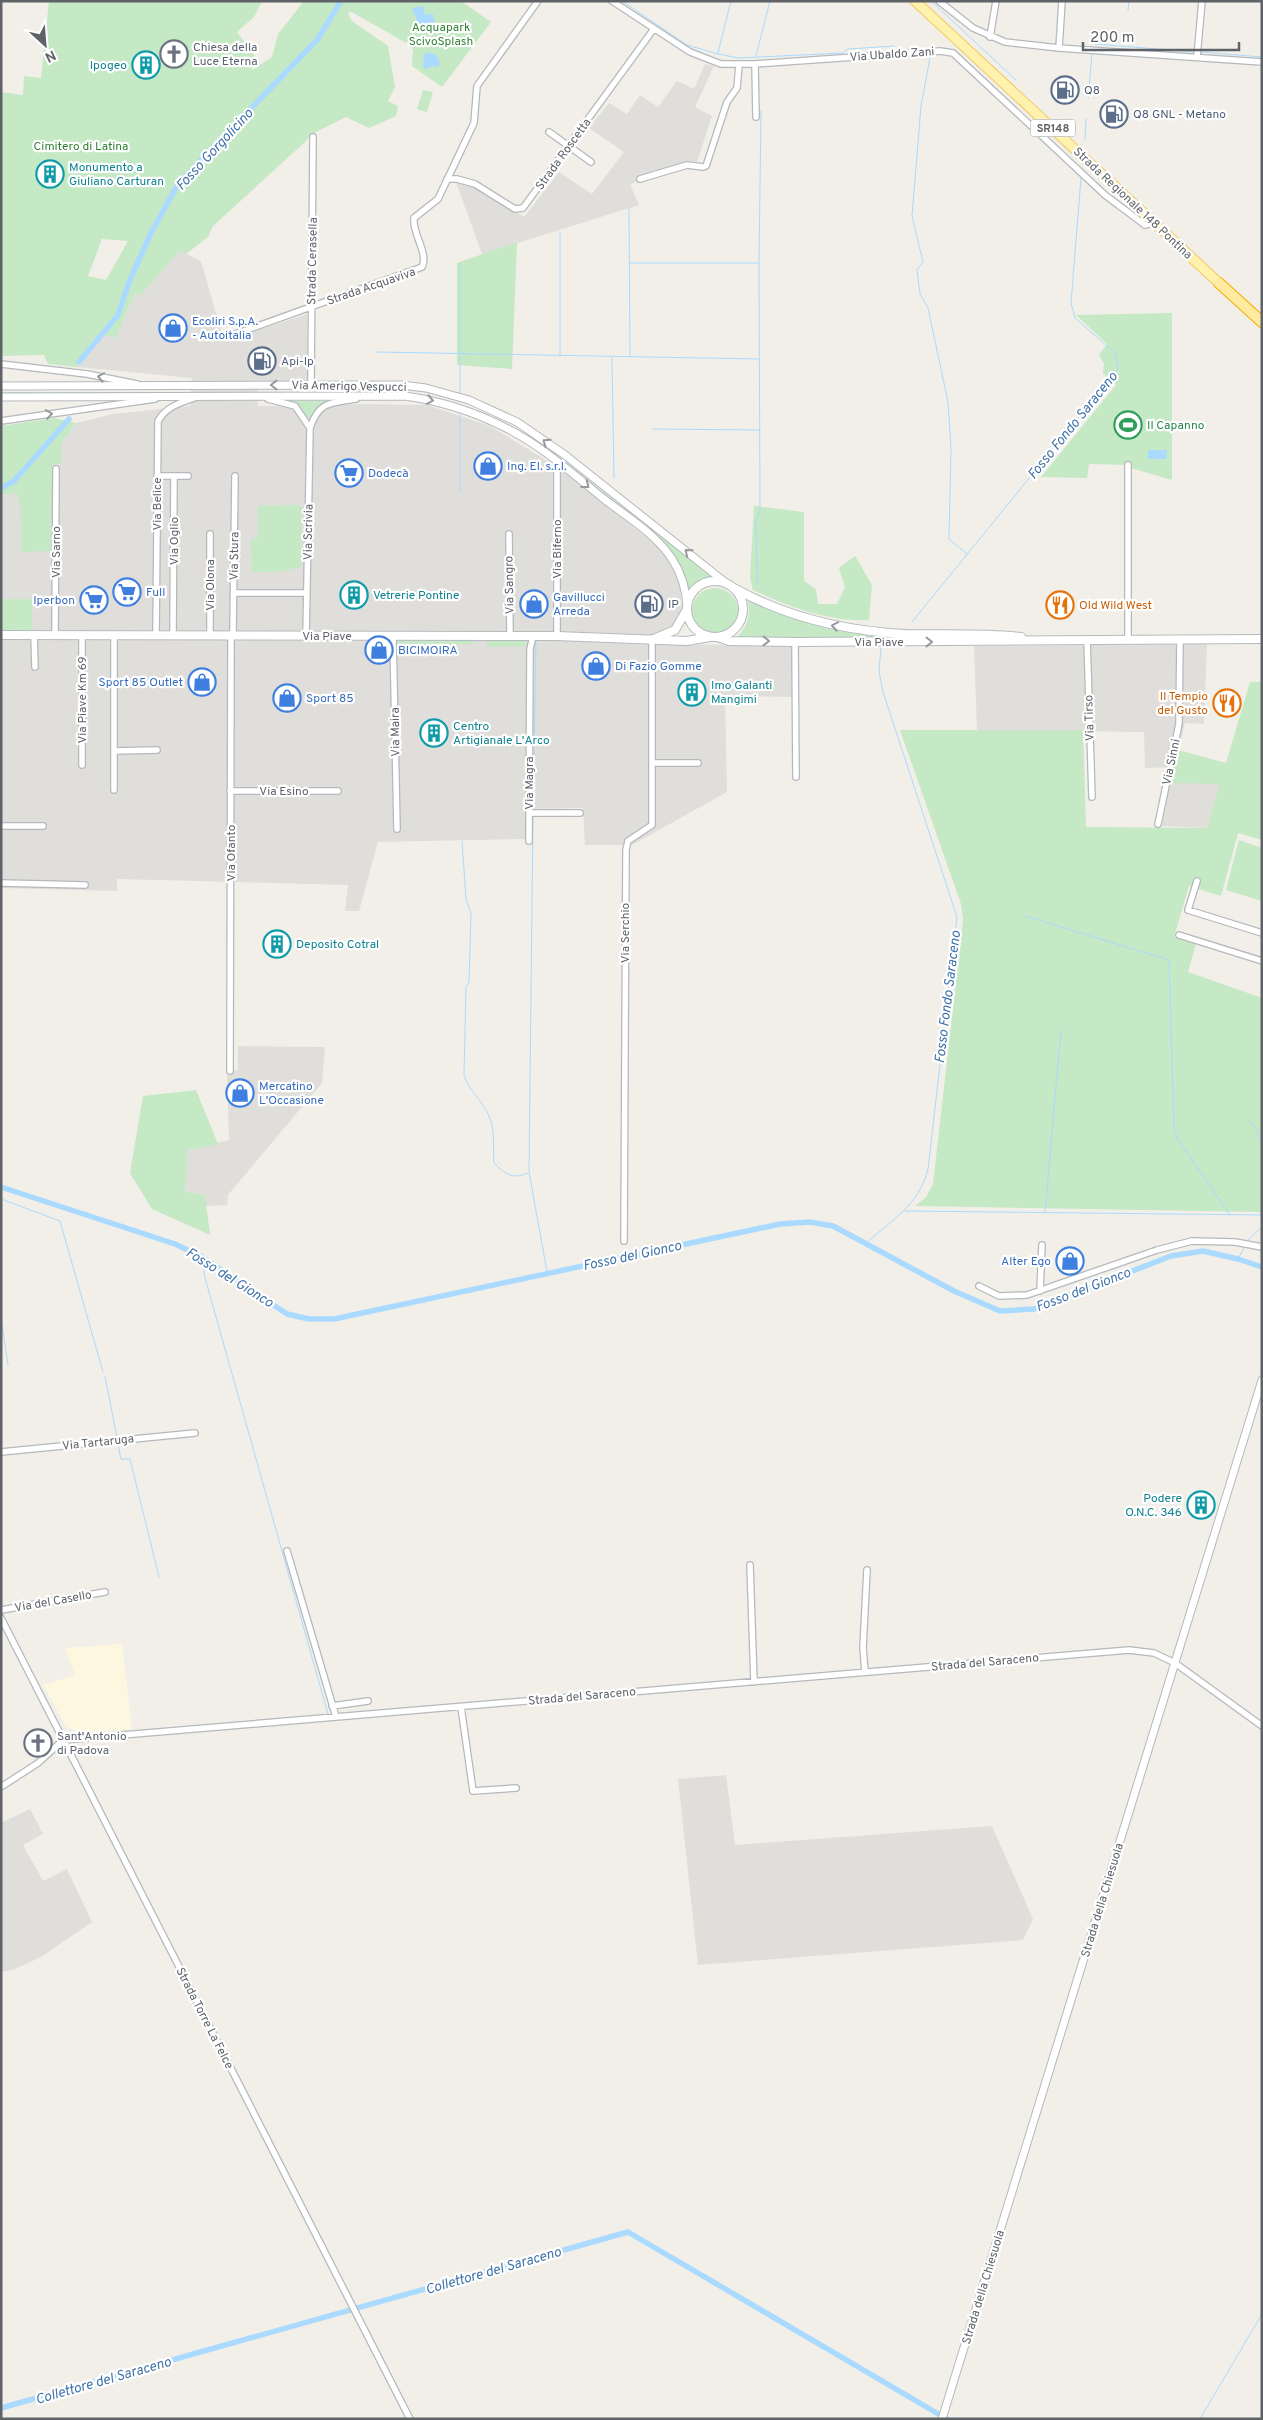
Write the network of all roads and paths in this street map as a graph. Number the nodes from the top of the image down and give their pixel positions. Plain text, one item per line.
1 (538, 1) edge
2 (612, 1) edge
3 (915, 1) edge
4 (939, 1) edge
5 (996, 1) edge
6 (1062, 1) edge
7 (1202, 1) edge
8 (653, 30) junction
9 (990, 37) junction
10 (1059, 48) junction
11 (1197, 57) junction
12 (1262, 62) edge
13 (755, 64) junction
14 (739, 65) junction
15 (756, 116) dead end
16 (549, 132) dead end
17 (313, 137) dead end
18 (569, 146) junction
19 (591, 162) dead end
20 (447, 179) junction
21 (640, 179) dead end
22 (1153, 222) junction
23 (1219, 283) junction
24 (311, 306) junction
25 (1262, 316) edge
26 (1262, 322) edge
27 (227, 337) dead end
28 (1, 364) edge
29 (310, 385) junction
30 (1, 386) edge
31 (148, 386) junction
32 (371, 395) junction
33 (1, 396) edge
34 (198, 396) junction
35 (256, 396) junction
36 (170, 397) junction
37 (1, 421) edge
38 (310, 428) junction
39 (558, 462) junction
40 (1128, 465) dead end
41 (56, 469) dead end
42 (157, 476) junction
43 (174, 476) junction
44 (188, 476) dead end
45 (235, 476) dead end
46 (210, 534) dead end
47 (509, 534) dead end
48 (726, 583) junction
49 (734, 588) junction
50 (234, 593) junction
51 (307, 593) junction
52 (686, 608) junction
53 (1, 635) edge
54 (34, 635) junction
55 (56, 635) junction
56 (82, 635) junction
57 (114, 635) junction
58 (156, 635) junction
59 (173, 635) junction
60 (210, 635) junction
61 (231, 635) junction
62 (306, 636) junction
63 (393, 636) junction
64 (510, 636) junction
65 (532, 636) junction
66 (557, 636) junction
67 (714, 637) junction
68 (652, 638) junction
69 (1040, 639) junction
70 (1087, 639) junction
71 (1128, 639) junction
72 (1180, 639) junction
73 (1262, 639) edge
74 (795, 642) junction
75 (35, 667) dead end
76 (157, 750) dead end
77 (114, 751) junction
78 (652, 763) junction
79 (698, 763) dead end
80 (82, 765) dead end
81 (796, 777) dead end
82 (114, 790) dead end
83 (230, 791) junction
84 (338, 791) dead end
85 (1092, 797) dead end
86 (528, 813) junction
87 (580, 813) dead end
88 (1158, 824) dead end
89 (1, 826) edge
90 (43, 826) dead end
91 (397, 828) dead end
92 (528, 841) dead end
93 (1197, 881) dead end
94 (1, 883) edge
95 (85, 885) dead end
96 (1262, 933) edge
97 (1179, 935) dead end
98 (1262, 961) edge
99 (230, 1071) dead end
100 (624, 1241) dead end
101 (1042, 1245) dead end
102 (1262, 1247) edge
103 (979, 1286) dead end
104 (1040, 1291) junction
105 (1262, 1380) edge
106 (196, 1433) dead end
107 (1, 1452) edge
108 (287, 1551) dead end
109 (750, 1565) dead end
110 (867, 1570) dead end
111 (105, 1592) dead end
112 (1, 1610) edge
113 (1, 1618) edge
114 (1175, 1663) junction
115 (865, 1672) junction
116 (754, 1682) junction
117 (368, 1702) dead end
118 (332, 1706) junction
119 (461, 1706) junction
120 (336, 1717) junction
121 (1262, 1726) edge
122 (63, 1740) junction
123 (1, 1787) edge
124 (516, 1788) dead end
125 (944, 2415) edge
126 (410, 2419) edge

1 - 20 street, Strada Acquaviva
2 - 8 street, Via Ubaldo Zani
3 - 22 main road, Strada Regionale 148 Pontina / SR148
4 - 9 street
5 - 9 street
6 - 10 street
7 - 11 street
8 - 14 street, Via Ubaldo Zani
8 - 18 street, Strada Roscetta
9 - 10 street
10 - 11 street
11 - 12 street
13 - 14 street, Via Ubaldo Zani
13 - 15 street
13 - 22 street, Via Ubaldo Zani
14 - 21 street
16 - 18 street
17 - 24 street, Strada Cerasella
18 - 19 street
18 - 20 street, Strada Roscetta
20 - 24 street, Strada Acquaviva
22 - 23 main road, Strada Regionale 148 Pontina / SR148
23 - 25 highway, Strada Regionale 148 Pontina / SR148
23 - 26 highway, Strada Regionale 148 Pontina / SR148
24 - 27 street, Strada Acquaviva
24 - 29 street, Strada Cerasella
31 -> 28 street
29 -> 31 street, Via Amerigo Vespucci
48 -> 29 street, Via Amerigo Vespucci
30 - 31 street, Via Amerigo Vespucci
32 - 35 street, Via Amerigo Vespucci
32 - 38 street
32 -> 39 street, Via Amerigo Vespucci
33 - 36 street, Via Amerigo Vespucci
34 - 35 street, Via Amerigo Vespucci
34 - 36 street, Via Amerigo Vespucci
34 - 42 street, Via Belice
35 - 38 street
37 -> 36 street
38 - 51 street, Via Scrivia
39 -> 52 street, Via Amerigo Vespucci
39 - 66 street, Via Biferno
40 - 71 street
41 - 55 street, Via Sarno
42 - 43 street
42 - 58 street, Via Belice
43 - 44 street
43 - 59 street, Via Oglio
45 - 50 street, Via Stura
46 - 60 street, Via Olona
47 - 64 street, Via Sangro
48 - 49 main road
48 - 52 main road
49 - 67 main road
69 -> 49 main road, Via Piave
50 - 51 street
50 - 61 street, Via Stura
51 - 62 street, Via Scrivia
52 - 67 main road
52 - 68 main road, Via Piave
53 - 54 main road, Via Piave
54 - 55 main road, Via Piave
54 - 75 street
55 - 56 main road, Via Piave
56 - 57 main road, Via Piave
56 - 80 street, Via Piave Km 69
57 - 58 main road, Via Piave
57 - 77 street
58 - 59 main road, Via Piave
59 - 60 main road, Via Piave
60 - 61 main road, Via Piave
61 - 62 main road, Via Piave
61 - 83 street, Via Ofanto
62 - 63 main road, Via Piave
63 - 64 main road, Via Piave
63 - 91 street, Via Maira
64 - 65 main road, Via Piave
65 - 66 main road, Via Piave
65 - 86 street, Via Magra
66 - 68 main road, Via Piave
67 - 68 main road, Via Piave
67 -> 74 main road, Via Piave
68 - 78 street, Via Serchio
69 - 70 main road, Via Piave
74 -> 69 main road, Via Piave
70 - 71 main road, Via Piave
70 - 85 street, Via Tirso
71 - 72 main road, Via Piave
72 - 73 main road, Via Piave
72 - 88 street, Via Sinni
74 - 81 street
76 - 77 street
77 - 82 street
78 - 79 street
78 - 100 street, Via Serchio
83 - 84 street, Via Esino
83 - 99 street, Via Ofanto
86 - 87 street
86 - 92 street, Via Magra
89 - 90 street
93 - 96 street
94 - 95 street
97 - 98 street
101 - 104 street
102 - 104 street
103 - 104 street
105 - 114 street, Strada della Chiesuola
106 - 107 street, Via Tartaruga
108 - 118 street
109 - 116 street
110 - 115 street
111 - 112 street, Via del Casello
113 - 122 street, Strada Torre La Felce
114 - 115 street, Strada del Saraceno
114 - 121 street, Strada del Saraceno
114 - 125 street, Strada della Chiesuola
115 - 116 street, Strada del Saraceno
116 - 119 street, Strada del Saraceno
117 - 118 street
118 - 120 street
119 - 120 street, Strada del Saraceno
119 - 124 street
120 - 122 street, Strada del Saraceno
122 - 123 street
122 - 126 street, Strada Torre La Felce

